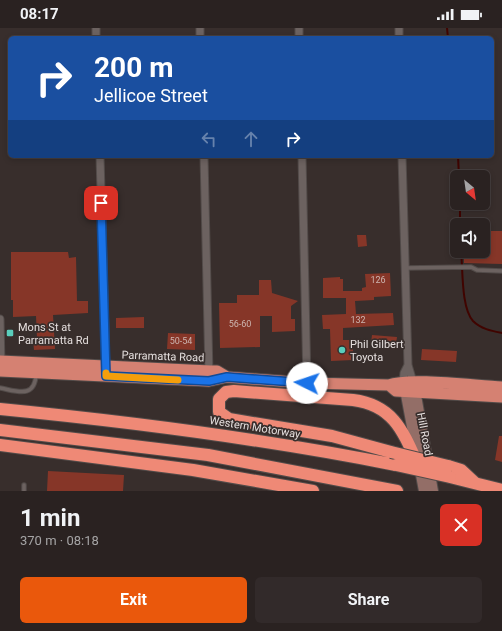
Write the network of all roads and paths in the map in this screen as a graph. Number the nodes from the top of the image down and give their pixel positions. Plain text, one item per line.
1 (100, 158) edge
2 (204, 158) edge
3 (302, 158) edge
4 (402, 158) edge
5 (405, 268) junction
6 (502, 271) edge
7 (0, 319) edge
8 (0, 366) edge
9 (36, 368) junction
10 (106, 371) junction
11 (209, 376) junction
12 (307, 383) junction
13 (409, 387) junction
14 (502, 387) edge
15 (0, 388) edge
16 (502, 397) edge
17 (0, 409) edge
18 (0, 430) edge
19 (0, 445) edge
20 (419, 468) junction
21 (449, 471) junction
22 (24, 485) dead end
23 (502, 490) edge
24 (24, 491) edge
25 (313, 491) edge
26 (397, 491) edge
27 (424, 491) edge
28 (433, 491) edge

1 - 10 street
2 - 11 street
3 - 12 street
4 - 5 street
5 - 6 lane
5 - 13 street
7 - 8 street
8 - 9 highway, Parramatta Road
9 - 10 highway, Parramatta Road
9 - 15 lane
10 - 11 highway, Parramatta Road
11 - 12 highway, Parramatta Road
12 - 13 highway, Parramatta Road
13 - 14 highway, Parramatta Road
13 - 16 highway, Parramatta Road
13 - 20 main road, Hill Road
13 - 28 main road, Hill Road
17 - 21 highway, Western Motorway, bridge
18 - 26 highway
19 - 25 highway
20 - 21 highway, bridge
20 - 27 main road, Hill Road
21 - 23 highway, Western Motorway
22 - 24 lane

